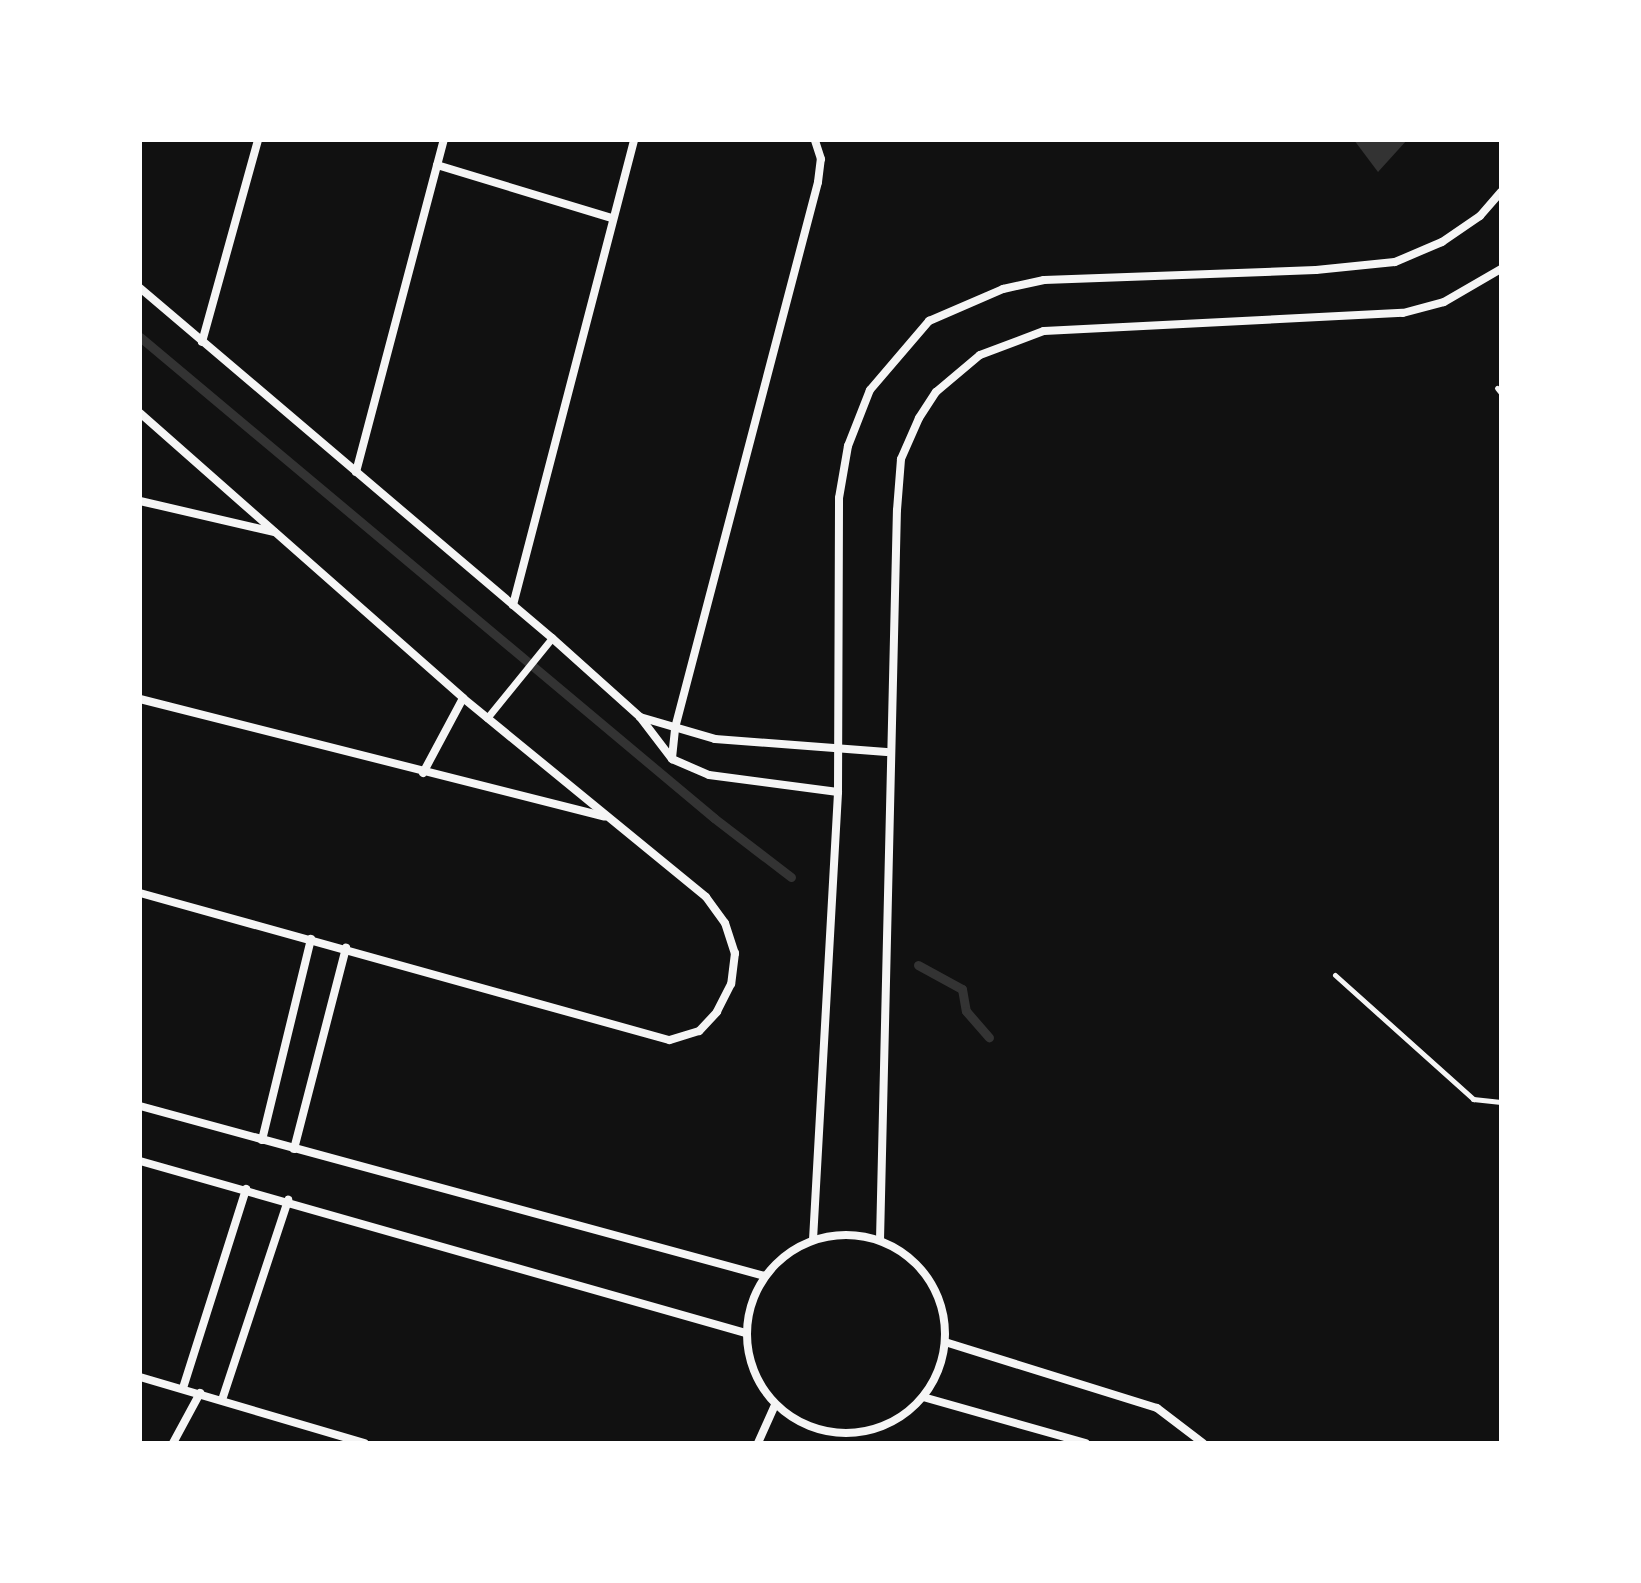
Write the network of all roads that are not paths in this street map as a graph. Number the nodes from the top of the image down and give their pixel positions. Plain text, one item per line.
1 (258, 140) edge
2 (444, 140) edge
3 (634, 140) edge
4 (815, 140) edge
5 (437, 165) junction
6 (1501, 192) edge
7 (611, 218) junction
8 (1501, 269) edge
9 (140, 288) edge
10 (202, 342) junction
11 (140, 413) edge
12 (356, 472) junction
13 (140, 501) edge
14 (275, 532) junction
15 (513, 605) junction
16 (552, 638) junction
17 (463, 698) junction
18 (140, 699) edge
19 (640, 717) junction
20 (487, 718) junction
21 (675, 728) junction
22 (839, 750) junction
23 (887, 752) junction
24 (672, 759) junction
25 (423, 773) junction
26 (838, 792) junction
27 (609, 817) junction
28 (140, 893) edge
29 (311, 939) junction
30 (346, 948) junction
31 (140, 1106) edge
32 (262, 1140) junction
33 (294, 1149) junction
34 (140, 1161) edge
35 (246, 1189) junction
36 (288, 1200) junction
37 (813, 1240) junction
38 (880, 1240) junction
39 (765, 1276) junction
40 (746, 1333) junction
41 (945, 1342) junction
42 (140, 1377) edge
43 (183, 1388) junction
44 (200, 1393) junction
45 (923, 1397) junction
46 (222, 1400) junction
47 (775, 1405) junction
48 (836, 1434) junction
49 (173, 1443) edge
50 (364, 1443) edge
51 (758, 1443) edge
52 (832, 1443) edge
53 (1086, 1443) edge
54 (1203, 1443) edge

1 - 10 street
2 - 5 street
3 - 7 street
4 - 21 street
5 - 7 street
5 - 12 street
6 - 22 street
7 - 15 street
8 - 23 street
9 - 10 street
10 - 12 street
11 - 14 street
12 - 15 street
13 - 14 street
14 - 17 street
15 - 16 street
16 - 19 street
16 - 20 street
17 - 20 street
17 - 25 street
18 - 25 street
19 - 21 street
19 - 24 street
20 - 27 street
21 - 22 street
21 - 24 street
22 - 23 street
22 - 26 street
23 - 38 street
24 - 26 street
25 - 27 street
26 - 37 street
27 - 30 street
28 - 29 street
29 - 30 street
29 - 32 street
30 - 33 street
31 - 32 street
32 - 33 street
33 - 39 street
34 - 35 street
35 - 36 street
35 - 43 street
36 - 40 street
36 - 46 street
37 - 38 street
37 - 39 street
38 - 41 street
39 - 40 street
40 - 47 street
41 - 45 street
41 - 54 street
42 - 43 street
43 - 44 street
44 - 46 street
44 - 49 street
45 - 48 street
45 - 53 street
46 - 50 street
47 - 48 street
47 - 51 street
48 - 52 street

